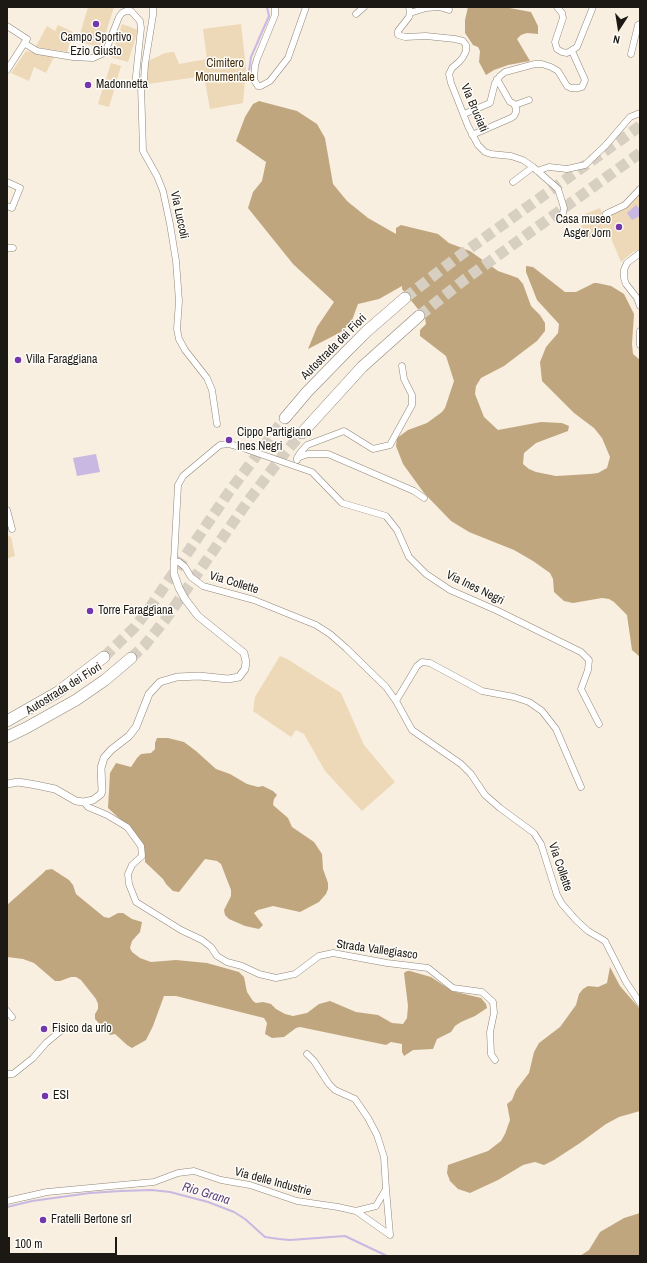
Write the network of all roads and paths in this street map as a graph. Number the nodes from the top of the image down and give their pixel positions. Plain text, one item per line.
1 (153, 7) edge
2 (274, 7) edge
3 (306, 7) edge
4 (364, 7) edge
5 (557, 7) edge
6 (594, 7) edge
7 (123, 10) edge
8 (409, 10) edge
9 (449, 10) dead end
10 (356, 14) dead end
11 (640, 24) edge
12 (7, 26) edge
13 (25, 41) junction
14 (572, 51) junction
15 (631, 54) dead end
16 (7, 70) edge
17 (497, 79) junction
18 (141, 85) junction
19 (529, 100) dead end
20 (514, 105) junction
21 (464, 114) junction
22 (640, 114) edge
23 (472, 135) junction
24 (535, 169) junction
25 (7, 182) edge
26 (513, 182) dead end
27 (640, 189) edge
28 (7, 206) edge
29 (563, 213) dead end
30 (606, 214) dead end
31 (640, 254) edge
32 (404, 298) tunnel mouth
33 (640, 306) edge
34 (419, 316) tunnel mouth
35 (640, 331) edge
36 (640, 345) edge
37 (402, 366) dead end
38 (285, 418) tunnel mouth
39 (217, 424) dead end
40 (302, 433) tunnel mouth
41 (297, 458) junction
42 (294, 465) junction
43 (424, 498) dead end
44 (7, 510) edge
45 (12, 529) dead end
46 (174, 561) junction
47 (104, 657) tunnel mouth
48 (131, 658) tunnel mouth
49 (396, 701) junction
50 (7, 721) edge
51 (599, 724) dead end
52 (7, 737) edge
53 (7, 784) edge
54 (581, 787) dead end
55 (84, 802) junction
56 (640, 1003) edge
57 (7, 1011) edge
58 (12, 1017) dead end
59 (63, 1029) dead end
60 (307, 1054) dead end
61 (495, 1060) dead end
62 (8, 1075) edge
63 (386, 1189) junction
64 (7, 1200) edge
65 (376, 1206) junction
66 (387, 1210) junction
67 (356, 1211) junction

1 - 18 street, Via Luccoli
2 - 3 street
4 - 10 street
5 - 14 street
6 - 14 street
7 - 13 street
7 - 18 street
8 - 9 street
8 - 21 street, Via Bruciati
11 - 15 street
12 - 13 street
13 - 16 street
14 - 17 street
17 - 20 street
17 - 21 street
18 - 39 street, Via Luccoli
19 - 20 street
20 - 23 street
21 - 23 street, Via Bruciati
22 - 24 street
23 - 24 street, Via Bruciati
24 - 26 street
24 - 29 street, Via Bruciati
25 - 28 street
27 - 30 street
31 - 33 street
32 - 38 highway, Autostrada dei Fiori
34 - 40 highway
35 - 36 street
37 - 41 street
41 - 42 street
41 - 43 street
42 - 46 street, Via Ines Negri
42 - 51 street, Via Ines Negri
44 - 45 street
46 - 49 street, Via Collette
46 - 55 street
47 - 50 highway, Autostrada dei Fiori
48 - 52 highway, Autostrada dei Fiori
49 - 54 street
49 - 56 street, Via Collette
53 - 55 street
55 - 61 street, Strada Vallegiasco
57 - 58 street
59 - 62 street
60 - 63 street
63 - 65 street
63 - 66 street
64 - 67 street, Via delle Industrie
65 - 66 street
65 - 67 street, Via delle Industrie
66 - 67 street

